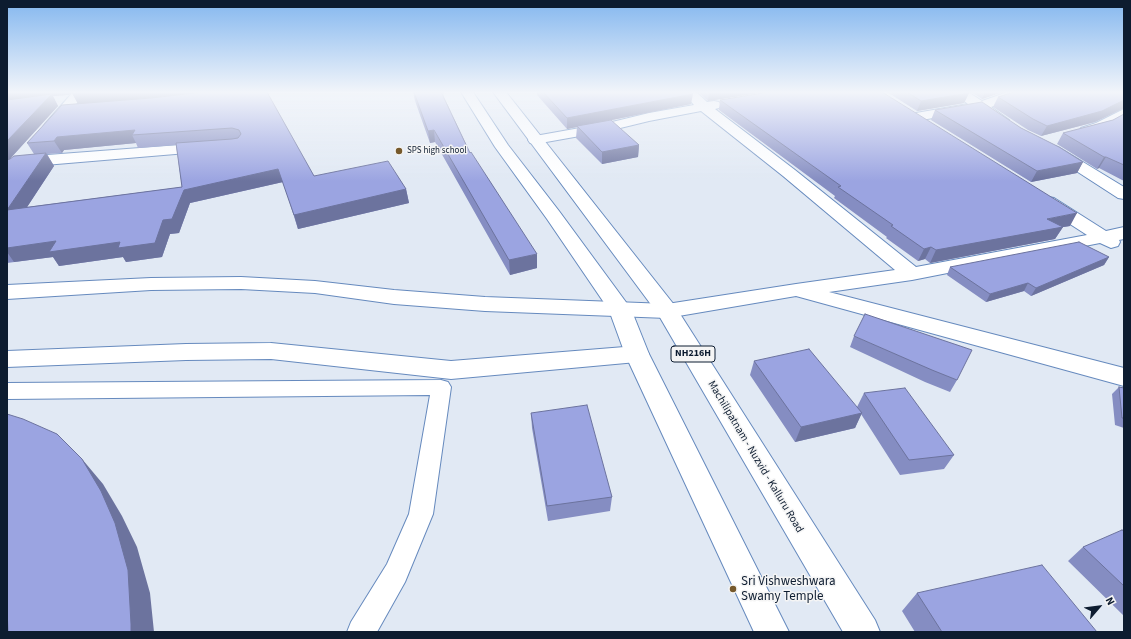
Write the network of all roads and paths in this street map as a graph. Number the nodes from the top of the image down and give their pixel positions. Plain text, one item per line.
1 (55, 122) edge
2 (486, 122) edge
3 (522, 122) edge
4 (629, 122) edge
5 (723, 122) edge
6 (923, 122) edge
7 (1004, 122) edge
8 (1108, 122) edge
9 (936, 130) edge
10 (1016, 130) edge
11 (43, 135) edge
12 (535, 140) junction
13 (33, 146) edge
14 (221, 147) edge
15 (1124, 194) edge
16 (1036, 195) edge
17 (1124, 233) edge
18 (1104, 238) junction
19 (1124, 249) edge
20 (912, 274) junction
21 (796, 290) junction
22 (7, 292) edge
23 (620, 309) junction
24 (667, 311) junction
25 (637, 354) junction
26 (7, 359) edge
27 (1121, 371) edge
28 (7, 392) edge
29 (361, 632) edge
30 (772, 632) edge
31 (863, 632) edge

1 - 11 main road
2 - 23 main road
3 - 12 main road, Machilipatnam - Nuzvid - Kalluru Road / NH216H
4 - 12 main road
5 - 20 main road
6 - 9 main road
7 - 10 main road
8 - 15 main road
12 - 24 main road, Machilipatnam - Nuzvid - Kalluru Road / NH216H
13 - 14 main road
16 - 18 main road
17 - 18 main road
18 - 19 main road
18 - 20 main road
20 - 21 main road
21 - 24 main road
21 - 27 main road
22 - 23 main road
23 - 24 main road
23 - 25 main road
24 - 31 main road, Machilipatnam - Nuzvid - Kalluru Road / NH216H
25 - 26 main road
25 - 30 main road
28 - 29 lane

